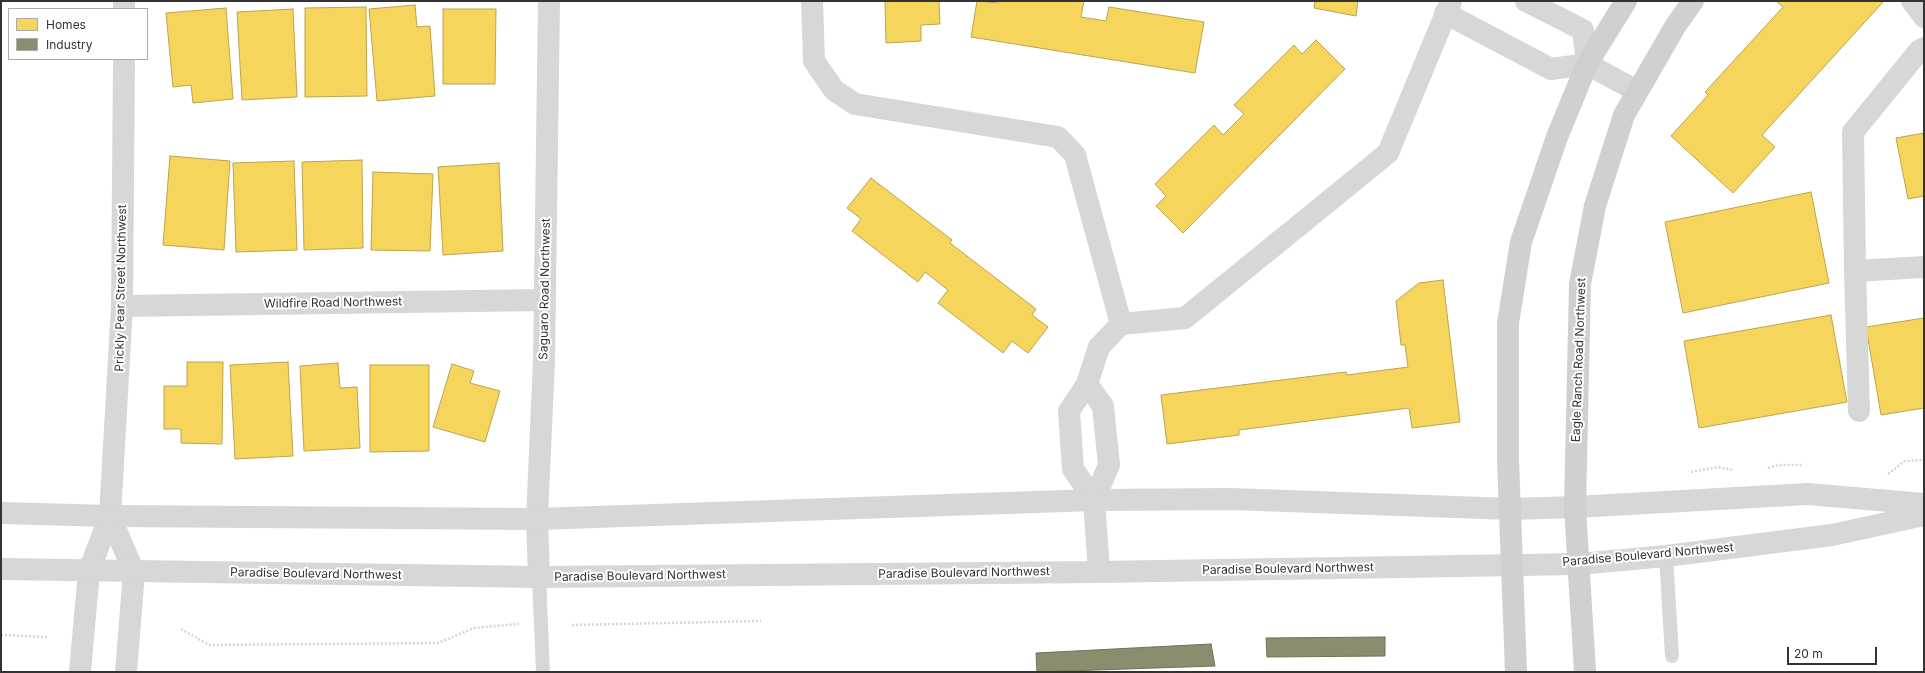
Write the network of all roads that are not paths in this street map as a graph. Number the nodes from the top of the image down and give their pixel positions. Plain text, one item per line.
1 (549, 1) edge
2 (812, 1) edge
3 (1526, 1) edge
4 (1626, 1) edge
5 (1693, 1) edge
6 (1912, 1) edge
7 (1448, 7) edge
8 (1924, 17) edge
9 (1924, 48) edge
10 (124, 60) edge
11 (1587, 64) junction
12 (1637, 91) junction
13 (1924, 267) edge
14 (1855, 271) junction
15 (544, 300) junction
16 (122, 306) junction
17 (1121, 324) junction
18 (1087, 384) junction
19 (1859, 411) dead end
20 (1094, 500) junction
21 (1924, 504) edge
22 (1575, 506) junction
23 (1511, 508) junction
24 (1, 513) edge
25 (1924, 515) edge
26 (110, 516) junction
27 (537, 520) junction
28 (1666, 556) junction
29 (1511, 564) junction
30 (1579, 564) junction
31 (1, 569) edge
32 (88, 571) junction
33 (134, 572) junction
34 (1099, 572) junction
35 (539, 577) junction
36 (1672, 656) dead end
37 (80, 672) edge
38 (126, 672) edge
39 (543, 672) edge
40 (1516, 672) edge
41 (1586, 672) edge

1 - 15 street, Saguaro Road Northwest
2 - 17 street
3 - 11 street
4 - 11 main road
5 - 12 main road, Eagle Ranch Road Northwest
6 - 8 street
7 - 11 street
7 - 17 street
9 - 14 street
10 - 16 street, Prickly Pear Street Northwest
11 - 12 street
11 - 23 main road
12 - 22 main road, Eagle Ranch Road Northwest
13 - 14 street
14 - 19 street
15 - 16 street, Wildfire Road Northwest
15 - 27 street, Saguaro Road Northwest
16 - 26 street, Prickly Pear Street Northwest
17 - 18 street
18 - 20 street
18 - 20 street
20 - 23 street
20 - 27 street
20 - 34 street
21 - 22 street
22 - 23 street
22 - 30 main road, Eagle Ranch Road Northwest
23 - 29 main road
24 - 26 street
25 - 28 street, Paradise Boulevard Northwest
26 - 27 street
26 - 32 street
26 - 33 street
27 - 35 street, Saguaro Road Northwest
28 - 30 street, Paradise Boulevard Northwest
28 - 36 lane
29 - 30 street, Paradise Boulevard Northwest
29 - 34 street, Paradise Boulevard Northwest
29 - 40 main road
30 - 41 main road, Eagle Ranch Road Northwest
31 - 32 street, Paradise Boulevard Northwest
32 - 33 street, Paradise Boulevard Northwest
32 - 37 street
33 - 35 street, Paradise Boulevard Northwest
33 - 38 street
34 - 35 street, Paradise Boulevard Northwest
35 - 39 lane

